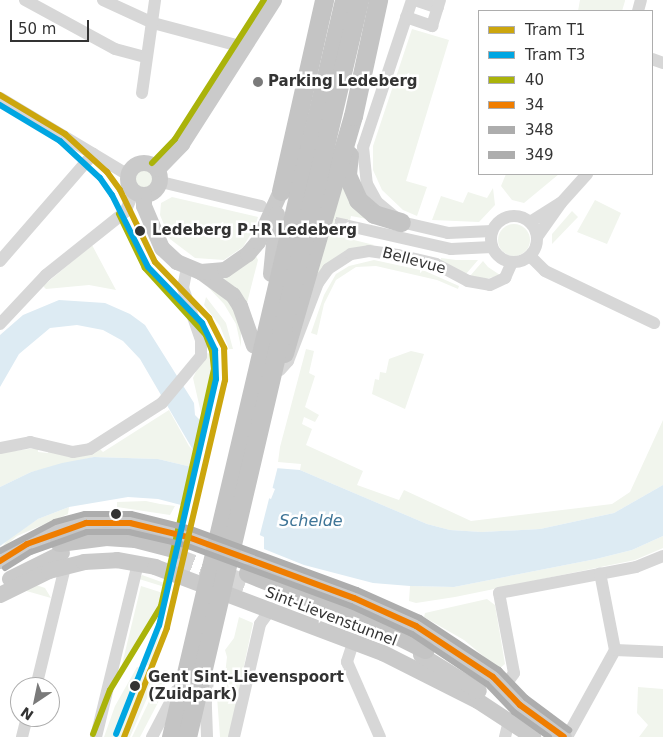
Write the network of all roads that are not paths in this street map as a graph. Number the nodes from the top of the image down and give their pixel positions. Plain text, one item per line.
1 (25, 0) edge
2 (103, 0) edge
3 (155, 0) edge
4 (265, 0) edge
5 (274, 0) edge
6 (324, 0) edge
7 (338, 0) edge
8 (344, 0) edge
9 (350, 0) edge
10 (359, 0) edge
11 (378, 0) edge
12 (414, 0) edge
13 (439, 4) edge
14 (406, 17) junction
15 (152, 22) junction
16 (248, 41) junction
17 (145, 57) junction
18 (142, 93) dead end
19 (0, 98) edge
20 (353, 116) junction
21 (93, 154) junction
22 (128, 175) junction
23 (159, 175) junction
24 (585, 175) edge
25 (281, 191) junction
26 (139, 194) junction
27 (561, 202) junction
28 (261, 206) dead end
29 (401, 222) junction
30 (530, 222) junction
31 (349, 226) tunnel mouth
32 (492, 231) junction
33 (537, 237) junction
34 (492, 247) junction
35 (530, 256) junction
36 (0, 260) edge
37 (512, 262) junction
38 (194, 270) junction
39 (271, 274) junction
40 (654, 323) dead end
41 (0, 324) edge
42 (254, 346) junction
43 (282, 362) junction
44 (0, 448) edge
45 (210, 536) junction
46 (176, 553) tunnel mouth
47 (62, 554) junction
48 (236, 554) junction
49 (663, 556) edge
50 (0, 561) edge
51 (138, 562) junction
52 (0, 570) edge
53 (600, 573) junction
54 (246, 578) tunnel mouth
55 (202, 584) junction
56 (0, 586) edge
57 (227, 594) junction
58 (0, 595) edge
59 (271, 609) junction
60 (354, 640) junction
61 (615, 650) junction
62 (423, 652) junction
63 (663, 652) edge
64 (38, 677) edge
65 (504, 687) junction
66 (520, 705) junction
67 (507, 729) edge
68 (96, 737) edge
69 (152, 737) edge
70 (171, 737) edge
71 (187, 737) edge
72 (208, 737) edge
73 (234, 737) edge
74 (380, 737) edge
75 (532, 737) edge
76 (538, 737) edge
77 (565, 737) edge

1 - 17 street
2 - 15 street
3 - 15 street
4 - 16 main road
5 - 16 main road
6 - 25 highway
7 - 39 main road
8 - 70 highway, bridge
9 - 43 main road
10 - 71 highway, bridge
11 - 20 highway
12 - 13 street
12 - 14 street
13 - 14 street
14 - 29 street
15 - 16 street
15 - 17 street
16 - 23 main road
17 - 18 street
19 - 21 street
20 - 29 highway
20 - 43 highway
21 - 22 street
21 - 36 street
22 - 23 main road
22 - 26 main road
23 - 26 main road
23 - 28 street
24 - 27 street
25 - 38 main road
25 - 39 main road
26 - 38 main road
26 - 41 street
27 - 30 street
27 - 33 street
29 - 32 street
30 - 32 street
30 - 33 street
31 - 34 street
32 - 34 street
33 - 35 street
34 - 37 street
35 - 37 street
35 - 40 street
37 - 43 street, Bellevue
38 - 42 main road
38 - 44 street
39 - 42 main road
42 - 45 main road
43 - 48 main road, Bellevue
45 - 48 main road
45 - 50 main road
45 - 55 main road
46 - 47 highway
47 - 51 main road
47 - 52 main road
47 - 56 main road
47 - 58 main road
47 - 64 street
48 - 57 main road, Bellevue
48 - 65 main road
49 - 53 street
51 - 55 main road
51 - 68 street
53 - 61 street
53 - 65 street
54 - 62 highway, Sint-Lievenstunnel
55 - 57 main road
55 - 69 street
57 - 59 main road
57 - 72 street
59 - 60 main road
59 - 73 street
60 - 67 main road
60 - 74 street
61 - 63 street
61 - 77 street
62 - 66 main road, Sint-Lievenstunnel
62 - 76 main road, Sint-Lievenstunnel
65 - 66 main road
66 - 77 main road
67 - 75 main road

